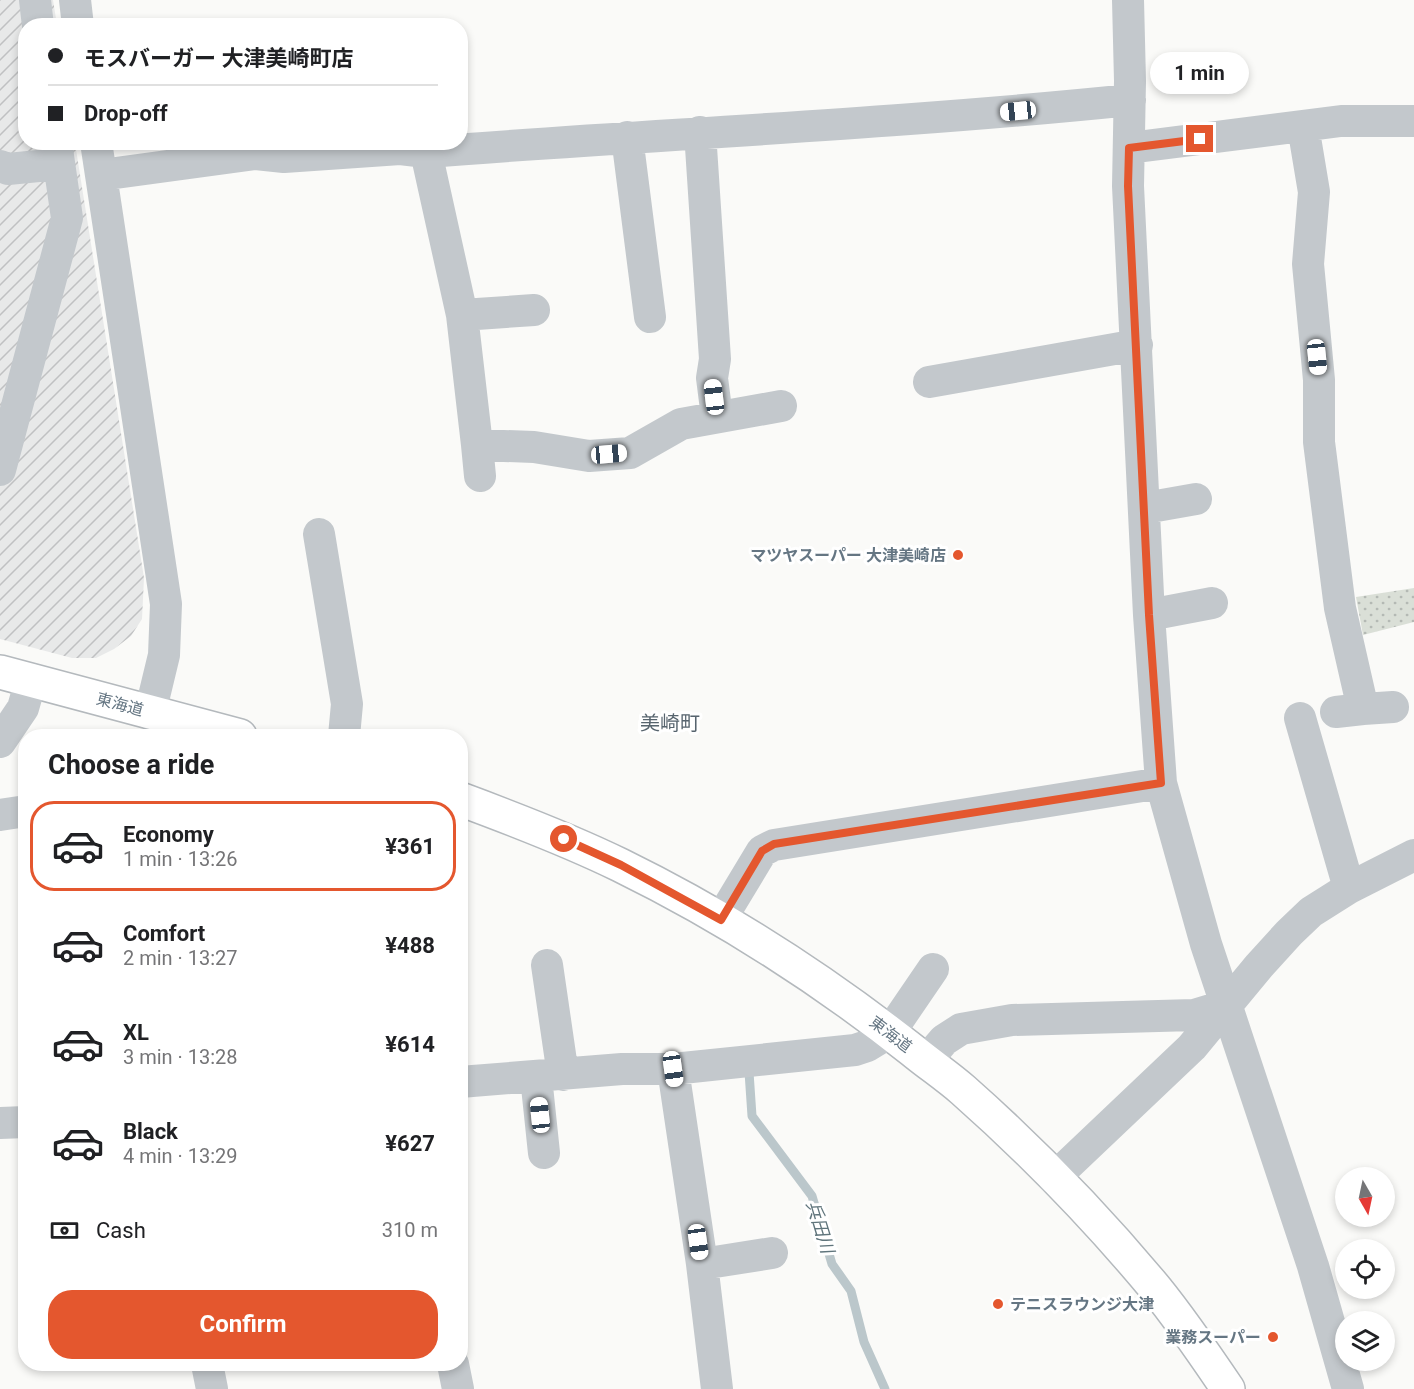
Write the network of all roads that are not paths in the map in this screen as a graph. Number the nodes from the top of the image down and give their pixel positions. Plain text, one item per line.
1 (34, 0) edge
2 (75, 0) edge
3 (1128, 0) edge
4 (37, 18) edge
5 (77, 18) edge
6 (1130, 100) junction
7 (1414, 121) edge
8 (1303, 126) junction
9 (700, 132) junction
10 (627, 137) junction
11 (1129, 148) junction
12 (468, 149) edge
13 (97, 150) edge
14 (386, 150) edge
15 (409, 150) edge
16 (453, 150) edge
17 (426, 152) junction
18 (57, 153) edge
19 (0, 166) edge
20 (101, 175) junction
21 (534, 310) dead end
22 (462, 315) junction
23 (651, 317) dead end
24 (1137, 345) junction
25 (929, 382) dead end
26 (781, 406) dead end
27 (717, 417) junction
28 (0, 470) edge
29 (1196, 499) dead end
30 (1144, 508) junction
31 (319, 534) dead end
32 (1212, 603) dead end
33 (1149, 615) junction
34 (15, 676) edge
35 (1364, 709) dead end
36 (150, 712) junction
37 (1300, 718) dead end
38 (214, 729) edge
39 (345, 729) edge
40 (0, 742) edge
41 (1161, 783) junction
42 (468, 802) edge
43 (18, 812) edge
44 (0, 815) edge
45 (1414, 855) edge
46 (1349, 888) junction
47 (721, 920) junction
48 (547, 965) dead end
49 (933, 969) dead end
50 (1227, 1005) junction
51 (890, 1032) junction
52 (926, 1061) junction
53 (673, 1069) junction
54 (549, 1076) junction
55 (468, 1081) edge
56 (18, 1122) edge
57 (0, 1123) edge
58 (544, 1153) dead end
59 (1054, 1178) junction
60 (772, 1253) dead end
61 (702, 1264) junction
62 (208, 1371) edge
63 (454, 1371) edge
64 (212, 1389) edge
65 (458, 1389) edge
66 (717, 1389) edge
67 (1228, 1389) edge
68 (1348, 1389) edge

1 - 4 street
2 - 5 street
3 - 6 street
6 - 9 street
6 - 11 street
7 - 8 street
8 - 11 street
8 - 35 street
9 - 10 street
9 - 27 street
10 - 12 street
10 - 23 street
11 - 24 street
13 - 20 street
14 - 20 street
15 - 17 street
16 - 17 street
17 - 22 street
18 - 19 street
18 - 28 street
20 - 36 street
21 - 22 street
22 - 27 street
24 - 25 street
24 - 30 street
26 - 27 street
29 - 30 street
30 - 33 street
31 - 39 street
32 - 33 street
33 - 41 street
34 - 36 highway, 東海道
34 - 40 street
36 - 38 highway, 東海道
37 - 46 street
41 - 47 street
41 - 50 street
42 - 47 highway, 東海道
43 - 44 street
45 - 46 street
46 - 50 street
47 - 51 highway, 東海道
48 - 54 street
49 - 51 street
50 - 52 street
50 - 59 street
50 - 68 street
51 - 52 highway, 東海道
51 - 53 street
52 - 59 highway, 東海道
53 - 54 street
53 - 61 street
54 - 55 street
54 - 58 street
56 - 57 street
59 - 67 highway, 東海道
60 - 61 street
61 - 66 street
62 - 64 street
63 - 65 street

